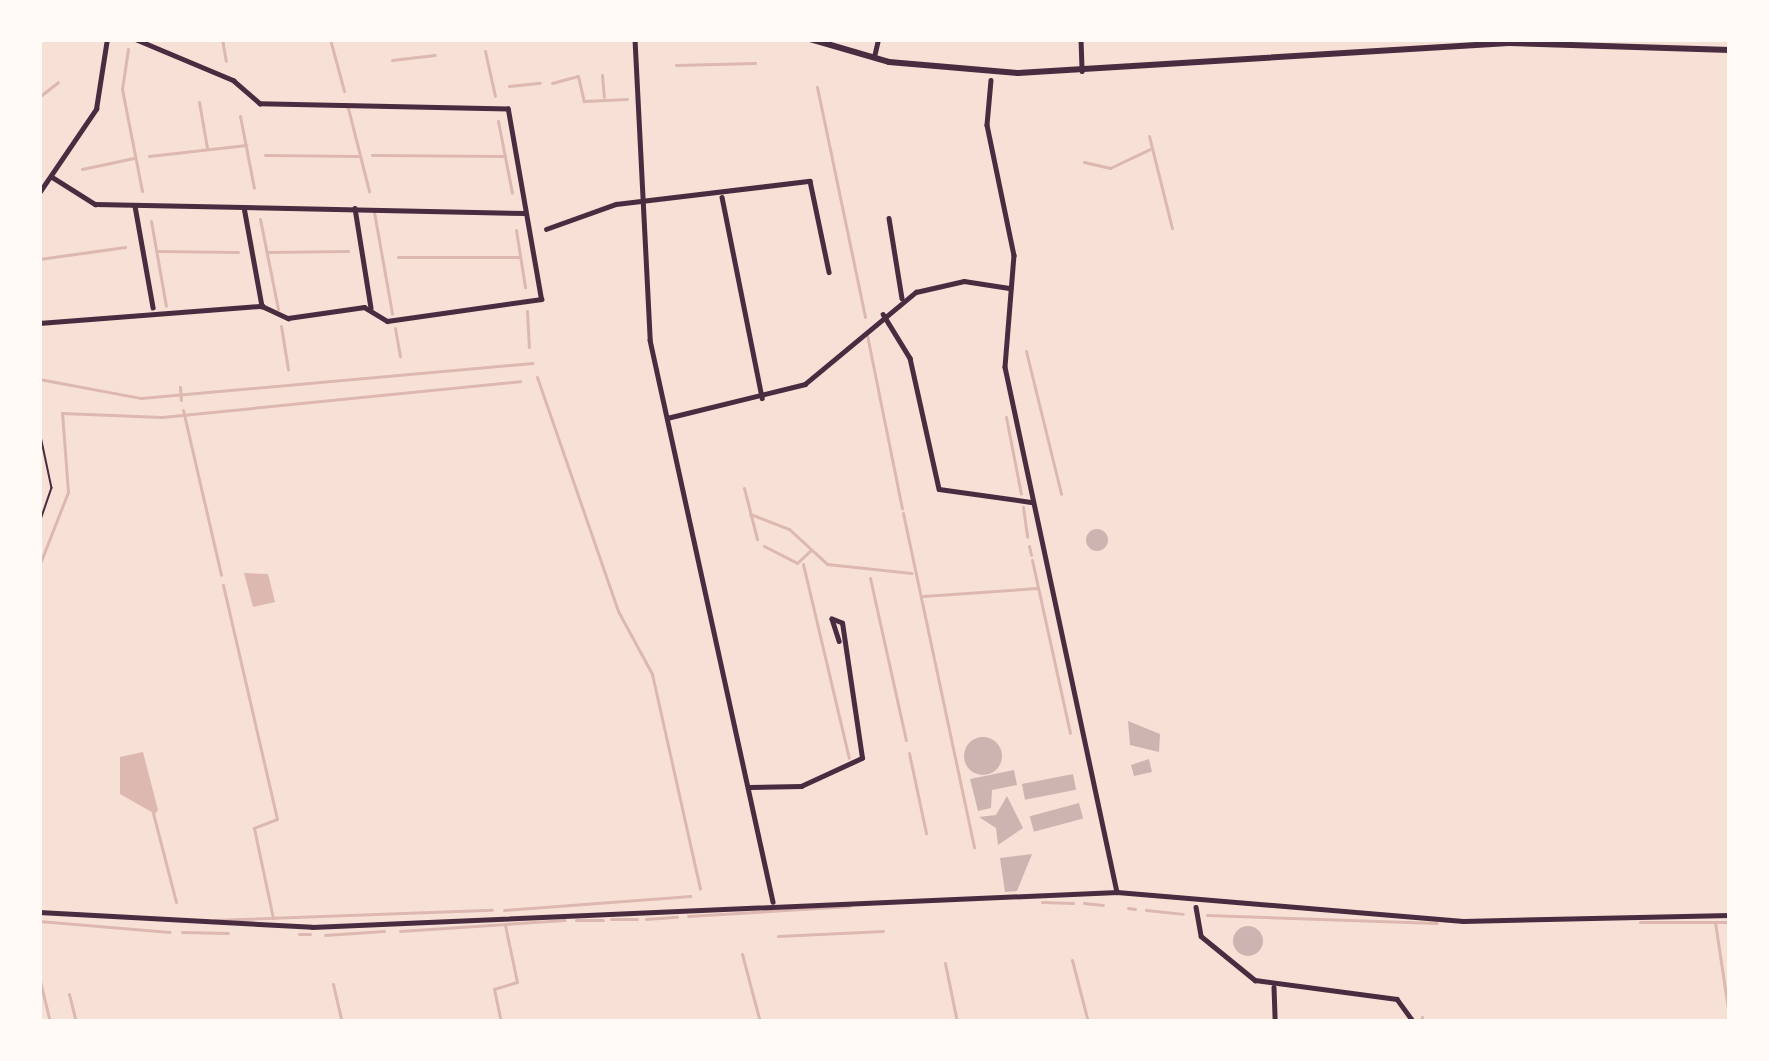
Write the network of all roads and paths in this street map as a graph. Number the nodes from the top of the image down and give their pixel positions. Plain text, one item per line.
1 (107, 39) edge
2 (134, 39) edge
3 (635, 39) edge
4 (810, 39) edge
5 (878, 39) edge
6 (1081, 39) edge
7 (1730, 50) edge
8 (874, 58) junction
9 (1082, 71) junction
10 (991, 76) junction
11 (52, 177) junction
12 (39, 193) edge
13 (722, 197) junction
14 (637, 202) junction
15 (135, 206) junction
16 (244, 207) junction
17 (355, 208) junction
18 (525, 213) junction
19 (889, 218) dead end
20 (546, 229) dead end
21 (829, 272) dead end
22 (1010, 288) junction
23 (902, 298) junction
24 (262, 306) junction
25 (154, 308) junction
26 (371, 308) junction
27 (883, 313) junction
28 (39, 323) edge
29 (762, 398) junction
30 (667, 418) junction
31 (39, 427) edge
32 (1032, 502) junction
33 (39, 525) edge
34 (839, 641) dead end
35 (749, 788) junction
36 (1117, 892) junction
37 (773, 902) junction
38 (1196, 907) junction
39 (39, 912) edge
40 (1730, 915) edge
41 (1274, 987) junction
42 (1275, 1022) edge
43 (1414, 1022) edge

1 - 11 street
2 - 18 street
3 - 14 street
4 - 8 street
5 - 8 street
6 - 9 street
7 - 9 street
8 - 10 street
9 - 10 street
10 - 22 street
11 - 12 street
11 - 15 street
13 - 14 street
13 - 21 street
13 - 29 street
14 - 20 street
14 - 30 street
15 - 16 street
15 - 25 street
16 - 17 street
16 - 24 street
17 - 18 street
17 - 26 street
18 - 26 street
19 - 23 street
22 - 23 street
22 - 32 street
23 - 27 street
24 - 25 street
24 - 26 street
25 - 28 street
27 - 29 street
27 - 32 street
29 - 30 street
30 - 35 street
31 - 33 path
32 - 36 street
34 - 35 street
35 - 37 street
36 - 37 street
36 - 38 street
37 - 39 street
38 - 40 street
38 - 41 street
41 - 42 street
41 - 43 street

